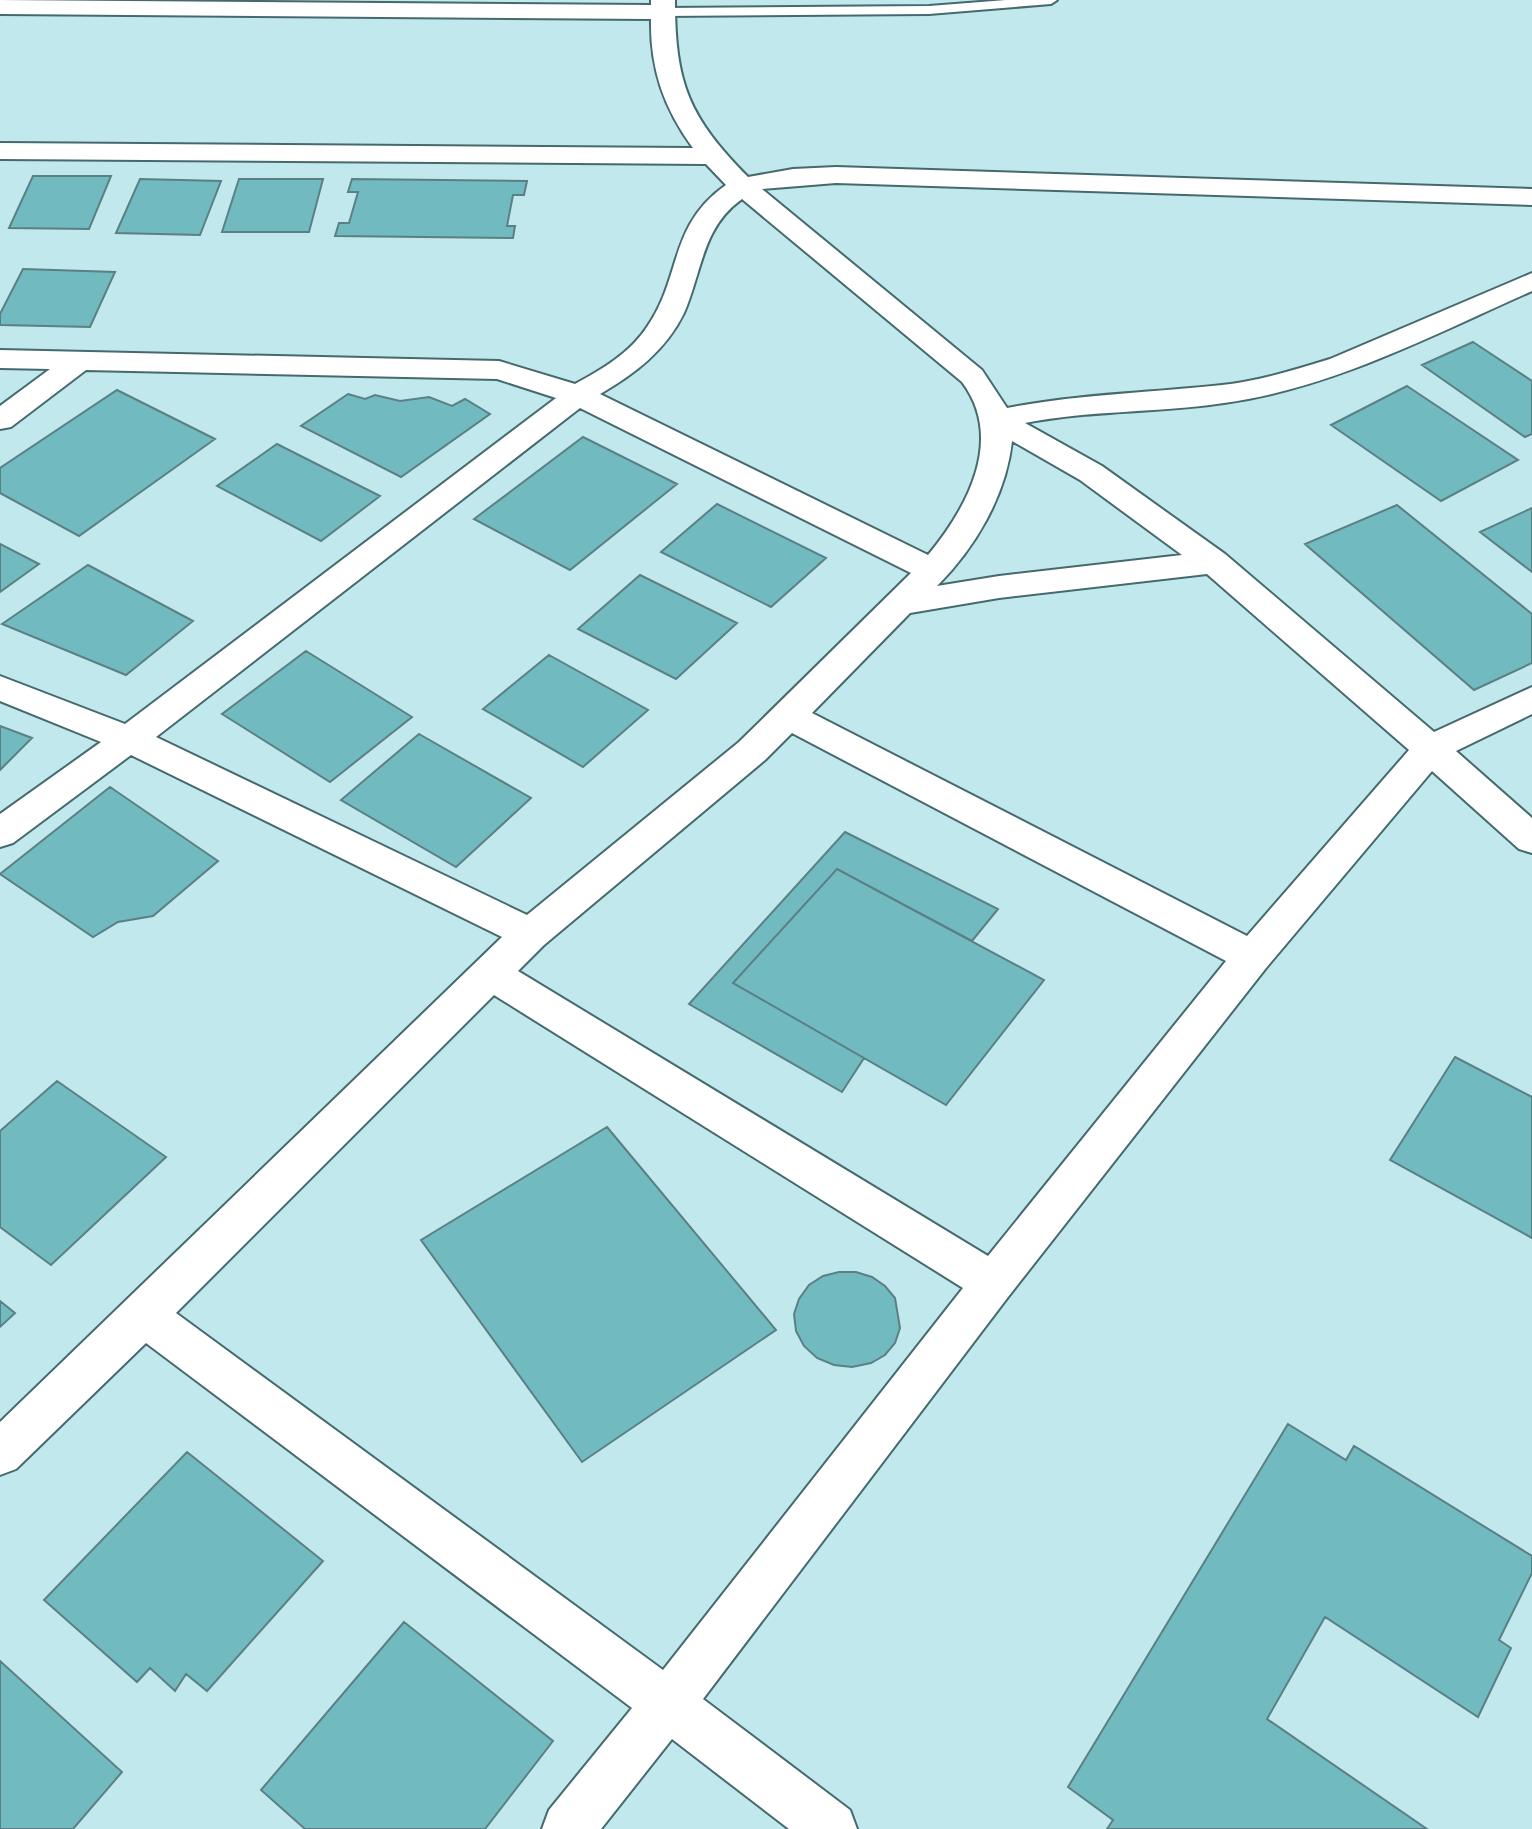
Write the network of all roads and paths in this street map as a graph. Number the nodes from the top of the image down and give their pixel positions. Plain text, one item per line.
1 (1051, 0) edge
2 (662, 6) edge
3 (0, 7) edge
4 (0, 151) edge
5 (712, 156) junction
6 (741, 185) junction
7 (1532, 197) edge
8 (1532, 281) edge
9 (0, 359) edge
10 (78, 362) junction
11 (578, 395) junction
12 (0, 420) edge
13 (996, 420) junction
14 (1214, 562) junction
15 (933, 571) junction
16 (899, 604) junction
17 (0, 688) edge
18 (1532, 699) edge
19 (787, 715) junction
20 (129, 739) junction
21 (1430, 749) junction
22 (0, 833) edge
23 (1532, 839) edge
24 (530, 934) junction
25 (1252, 957) junction
26 (490, 973) junction
27 (993, 1283) junction
28 (144, 1315) junction
29 (0, 1453) edge
30 (668, 1704) junction
31 (568, 1829) edge
32 (831, 1829) edge

1 - 2 lane
2 - 3 street
2 - 5 street
4 - 5 street
5 - 6 street
6 - 7 street
6 - 11 street
6 - 13 street
8 - 13 street
9 - 10 street
10 - 11 street
10 - 12 street
11 - 15 street
11 - 20 street
13 - 14 street
13 - 15 street
14 - 16 street
14 - 21 street
15 - 16 street
16 - 19 street
17 - 20 street
18 - 21 street
19 - 24 street
19 - 25 street
20 - 22 street
20 - 24 street
21 - 23 street
21 - 25 street
24 - 26 street
25 - 27 street
26 - 27 street
26 - 28 street
27 - 30 street
28 - 29 street
28 - 30 street
30 - 31 street
30 - 32 street

